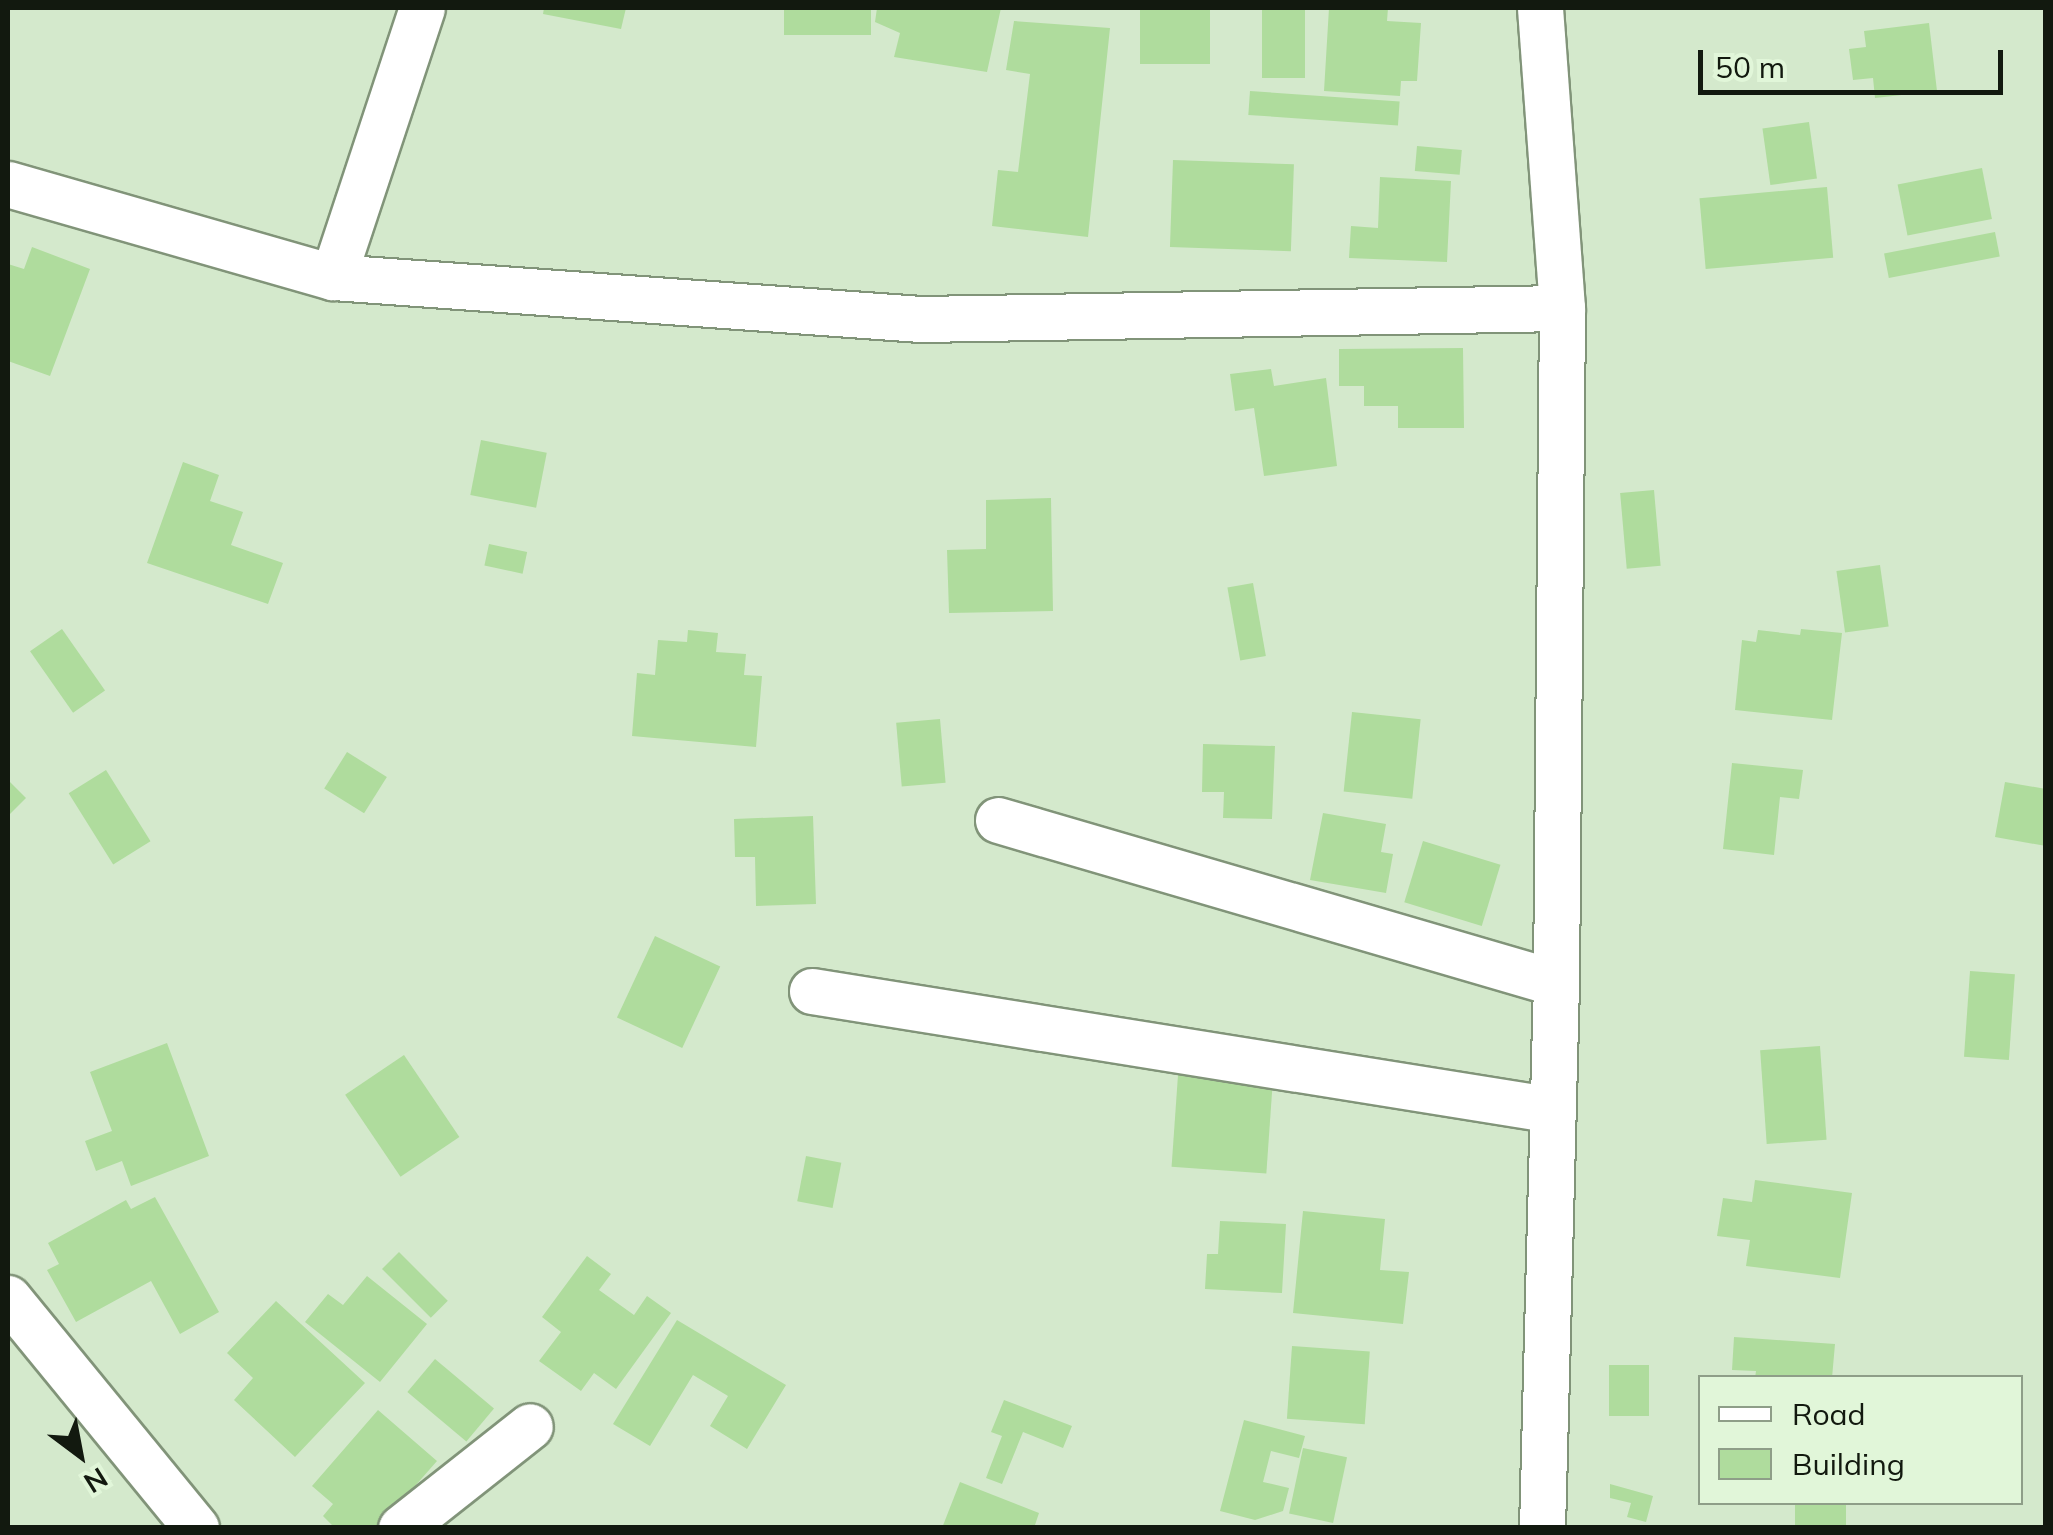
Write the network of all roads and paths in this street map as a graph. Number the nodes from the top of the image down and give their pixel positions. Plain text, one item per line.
1 (422, 8) edge
2 (1540, 8) edge
3 (8, 184) edge
4 (332, 277) junction
5 (1562, 308) junction
6 (998, 820) dead end
7 (1556, 984) junction
8 (812, 991) dead end
9 (1553, 1110) junction
10 (8, 1298) edge
11 (530, 1426) dead end
12 (196, 1528) edge
13 (401, 1528) edge
14 (1542, 1528) edge

1 - 4 street
2 - 5 street
3 - 4 street
4 - 5 street
5 - 7 street
6 - 7 street
7 - 9 street
8 - 9 street
9 - 14 street
10 - 12 street
11 - 13 street

